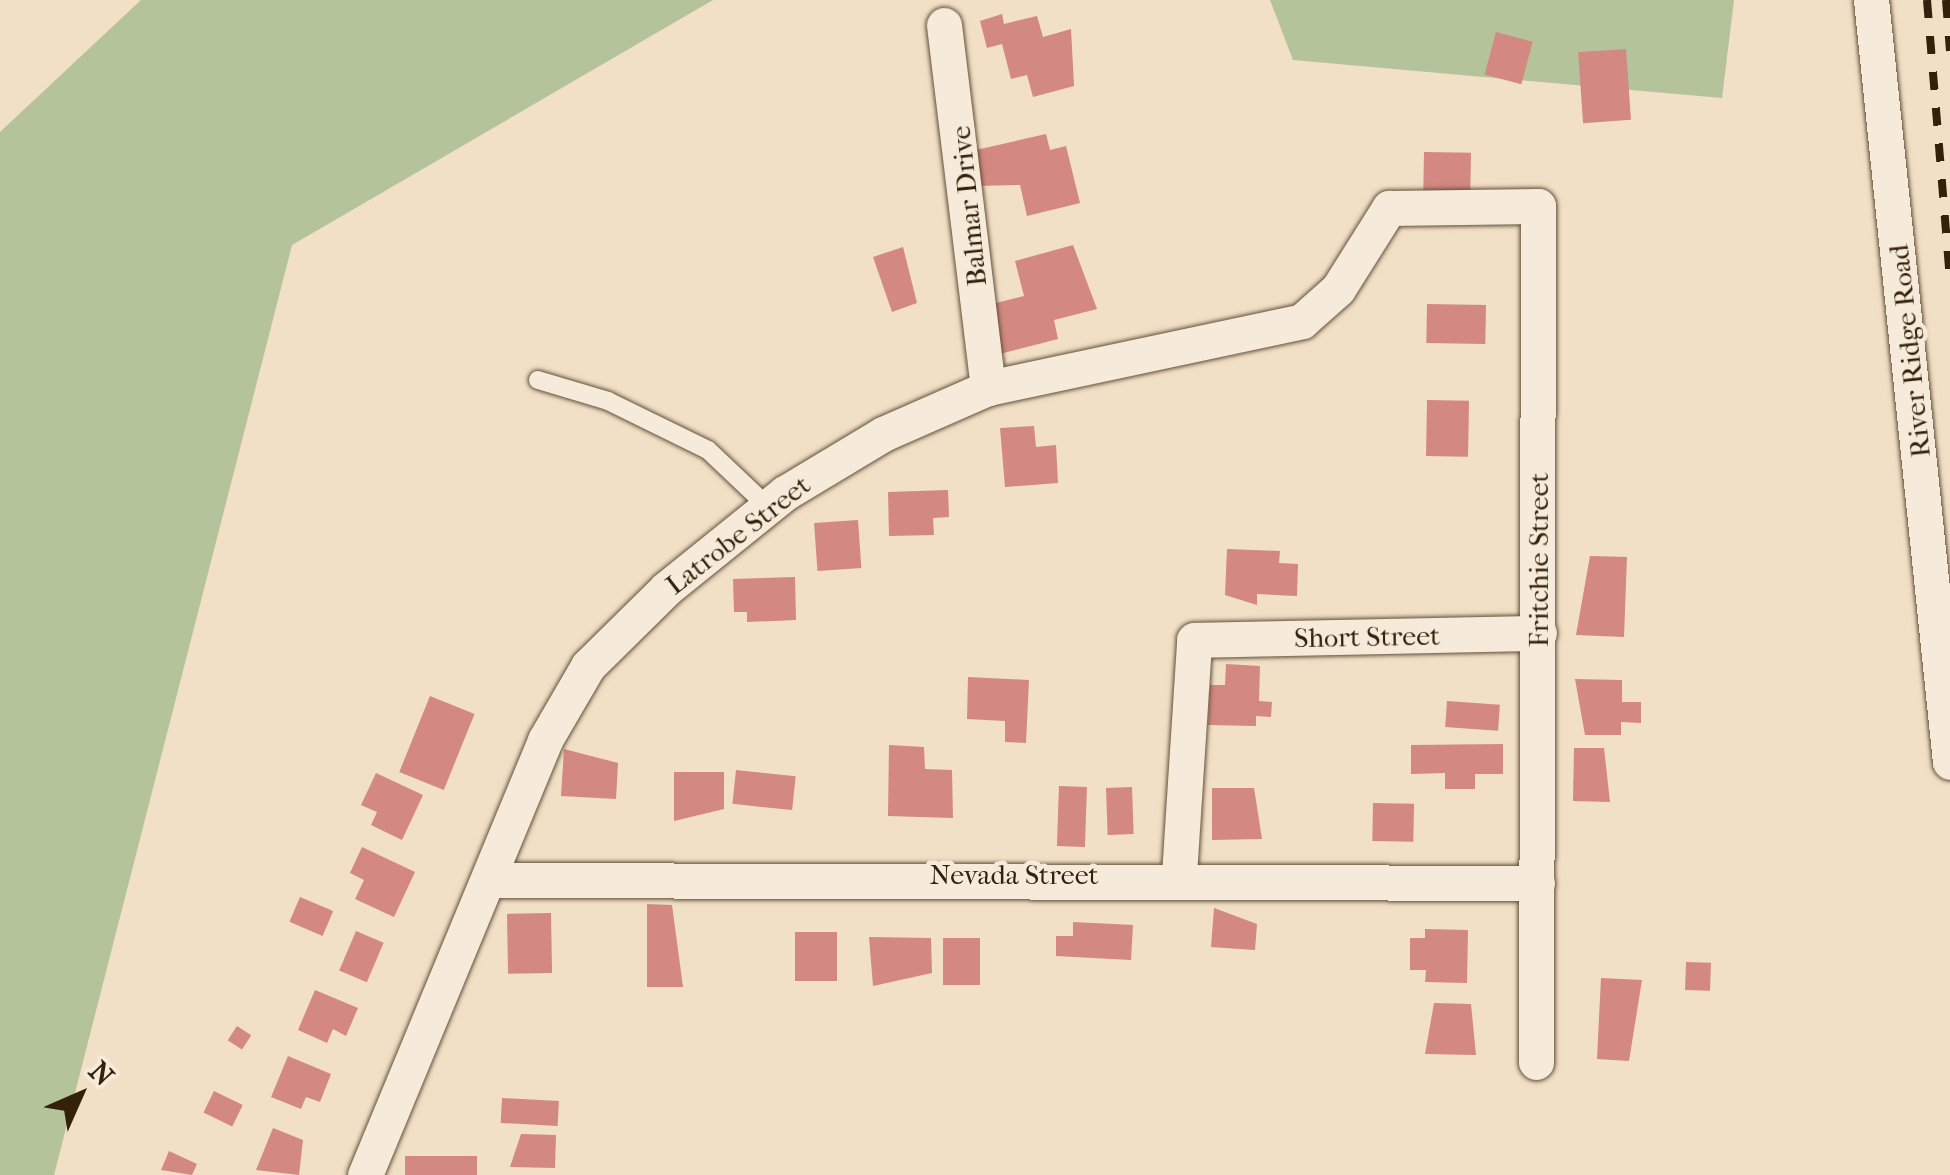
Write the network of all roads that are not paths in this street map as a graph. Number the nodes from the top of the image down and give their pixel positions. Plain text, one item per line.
1 (1871, 0) edge
2 (944, 25) dead end
3 (1389, 208) joint
4 (538, 380) dead end
5 (988, 388) junction
6 (768, 506) junction
7 (1539, 633) junction
8 (1950, 762) edge
9 (1178, 875) junction
10 (491, 880) junction
11 (1537, 883) junction
12 (1536, 1062) dead end
13 (365, 1175) edge

1 - 8 street, River Ridge Road
2 - 5 street, Balmar Drive
3 - 5 street, Latrobe Street
3 - 7 street, Fritchie Street
4 - 6 lane
5 - 6 street, Latrobe Street
6 - 10 street, Latrobe Street
7 - 9 street, Short Street
7 - 11 street, Fritchie Street
9 - 10 street, Nevada Street
9 - 11 street, Nevada Street
10 - 13 street, Latrobe Street
11 - 12 street, Fritchie Street

